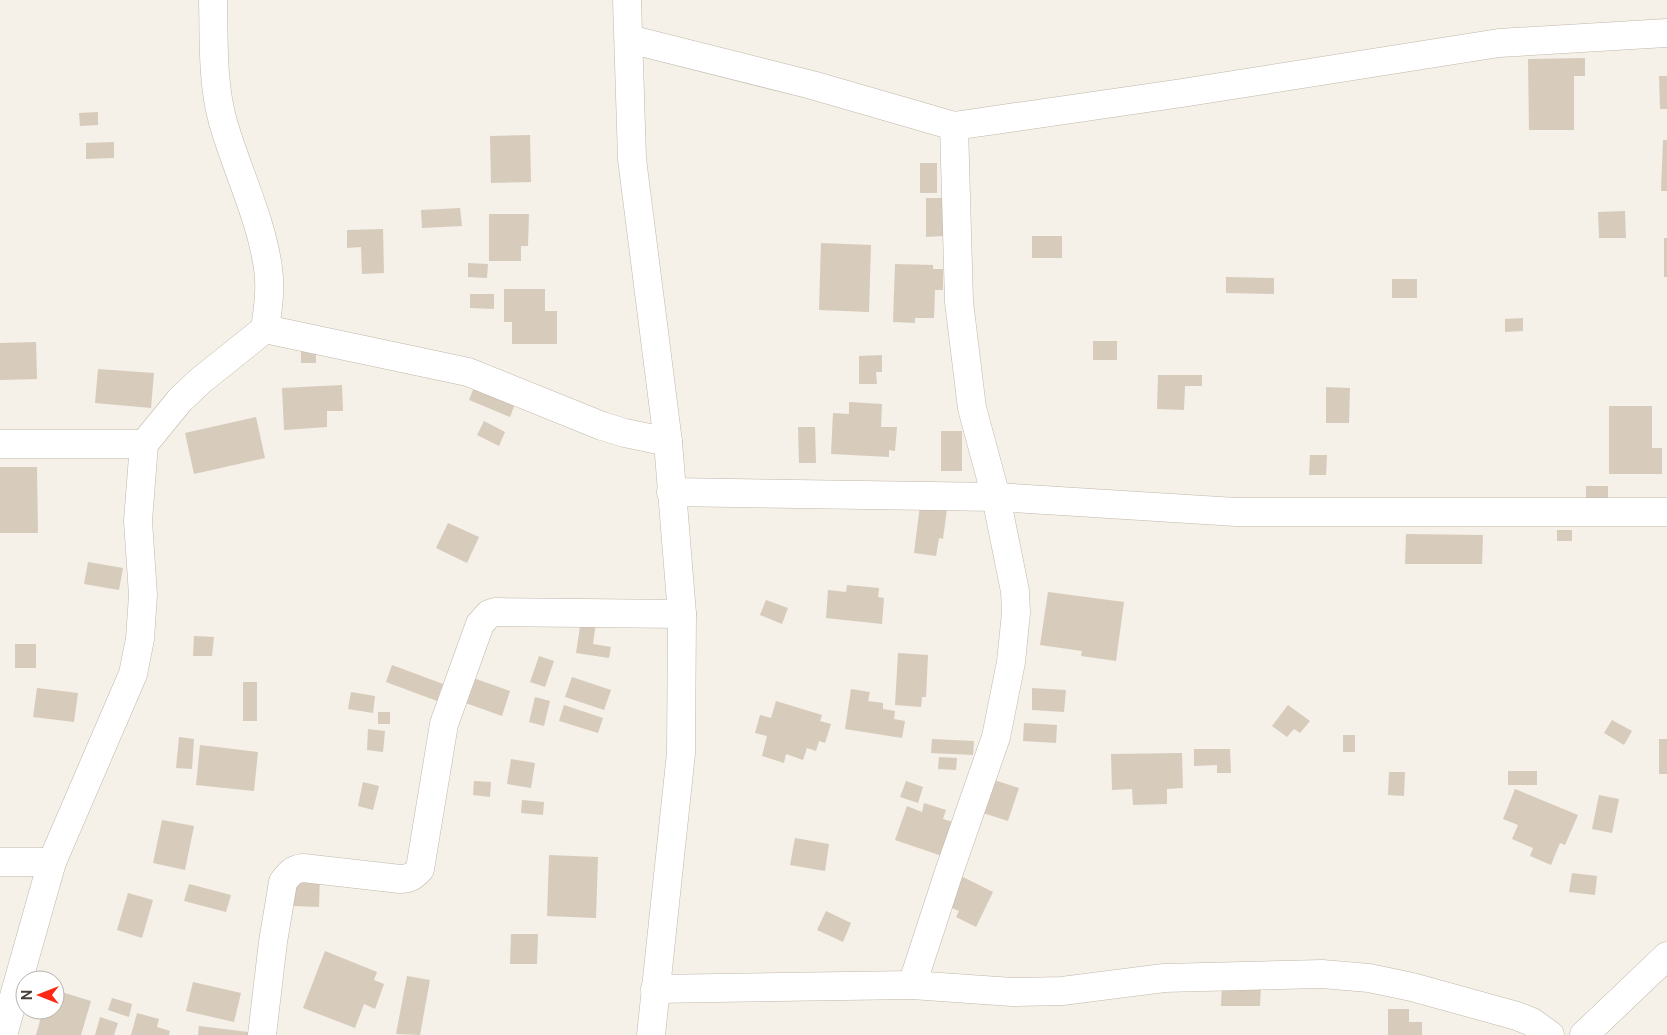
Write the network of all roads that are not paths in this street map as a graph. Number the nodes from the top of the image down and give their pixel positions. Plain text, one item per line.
1 (213, 0) edge
2 (627, 0) edge
3 (1667, 33) edge
4 (629, 39) junction
5 (954, 126) junction
6 (265, 329) junction
7 (668, 442) junction
8 (0, 444) edge
9 (144, 444) junction
10 (671, 492) junction
11 (996, 497) junction
12 (1667, 512) edge
13 (682, 614) junction
14 (0, 862) edge
15 (52, 862) junction
16 (1667, 956) edge
17 (912, 985) junction
18 (655, 989) junction
19 (2, 1035) edge
20 (262, 1035) edge
21 (650, 1035) edge
22 (1550, 1035) edge
23 (1584, 1035) edge

1 - 6 street
2 - 4 street
3 - 5 street
4 - 5 street
4 - 7 street
5 - 11 street
6 - 7 street
6 - 9 street
7 - 10 street
8 - 9 street
9 - 15 street
10 - 11 street
10 - 13 street
11 - 12 street
11 - 17 street
13 - 18 street
13 - 20 street
14 - 15 street
15 - 19 street
16 - 23 street
17 - 18 street
17 - 22 street
18 - 21 street

